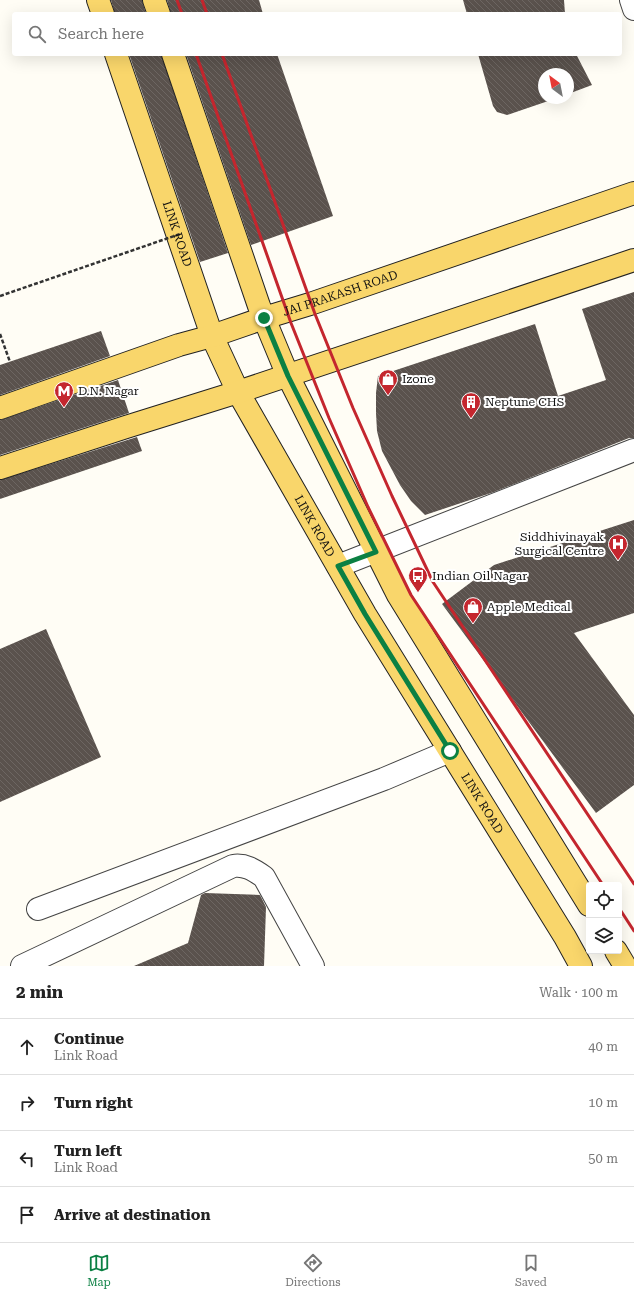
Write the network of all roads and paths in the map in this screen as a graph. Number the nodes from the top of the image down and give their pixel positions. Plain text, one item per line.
1 (98, 0) edge
2 (154, 0) edge
3 (631, 0) edge
4 (634, 9) edge
5 (102, 12) edge
6 (158, 12) edge
7 (117, 56) edge
8 (174, 56) edge
9 (634, 193) edge
10 (180, 234) dead end
11 (634, 260) edge
12 (0, 296) edge
13 (264, 318) junction
14 (0, 334) edge
15 (212, 336) junction
16 (10, 362) dead end
17 (288, 376) junction
18 (238, 392) junction
19 (0, 408) edge
20 (634, 450) edge
21 (0, 468) edge
22 (376, 552) junction
23 (338, 566) junction
24 (450, 751) junction
25 (586, 900) edge
26 (38, 909) dead end
27 (618, 954) edge
28 (22, 966) edge
29 (313, 966) edge
30 (581, 966) edge
31 (625, 966) edge

1 - 5 main road
2 - 6 main road
3 - 4 street
7 - 15 main road, LINK ROAD
8 - 13 main road
9 - 13 main road, JAI PRAKASH ROAD
10 - 12 path, bridge
11 - 17 main road
13 - 15 main road, JAI PRAKASH ROAD
13 - 17 main road
14 - 16 path
15 - 18 main road, LINK ROAD
15 - 19 main road, JAI PRAKASH ROAD
17 - 18 main road
17 - 22 main road
18 - 21 main road
18 - 23 main road, LINK ROAD
20 - 22 street
22 - 23 street
22 - 25 main road
23 - 24 main road, LINK ROAD
24 - 26 street
24 - 30 main road, LINK ROAD
27 - 31 main road
28 - 29 street

